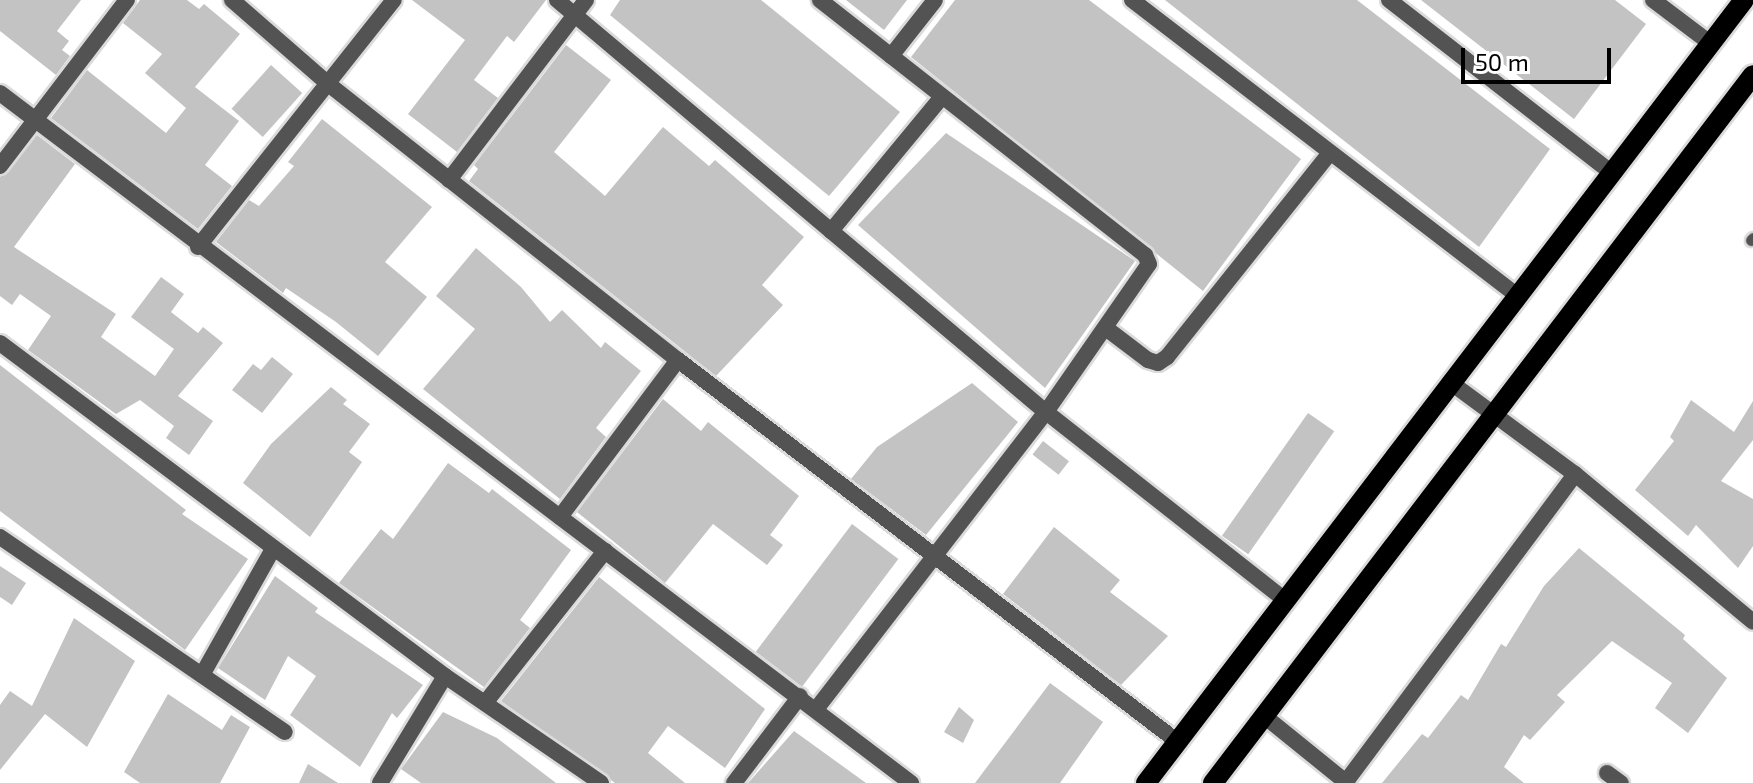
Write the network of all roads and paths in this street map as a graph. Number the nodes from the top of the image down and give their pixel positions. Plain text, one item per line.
1 (127, 0) edge
2 (232, 0) edge
3 (394, 0) edge
4 (557, 0) edge
5 (586, 0) edge
6 (820, 0) edge
7 (935, 0) edge
8 (1132, 0) edge
9 (1389, 0) edge
10 (1653, 0) edge
11 (1744, 0) edge
12 (574, 15) junction
13 (1710, 43) junction
14 (891, 56) junction
15 (1753, 76) edge
16 (327, 83) junction
17 (0, 93) edge
18 (942, 97) junction
19 (34, 119) junction
20 (1329, 154) junction
21 (0, 166) edge
22 (1612, 173) junction
23 (449, 180) junction
24 (831, 231) junction
25 (198, 247) junction
26 (1517, 295) junction
27 (1107, 329) junction
28 (0, 343) edge
29 (678, 360) junction
30 (1450, 382) junction
31 (1046, 412) junction
32 (1492, 415) junction
33 (1575, 474) junction
34 (560, 517) junction
35 (0, 537) edge
36 (273, 549) junction
37 (605, 551) junction
38 (931, 557) junction
39 (1284, 599) junction
40 (1753, 622) edge
41 (202, 675) junction
42 (445, 676) junction
43 (800, 696) junction
44 (485, 703) junction
45 (817, 708) junction
46 (1263, 715) junction
47 (285, 732) dead end
48 (1178, 742) junction
49 (380, 783) edge
50 (601, 783) edge
51 (734, 783) edge
52 (911, 783) edge
53 (1146, 783) edge
54 (1213, 783) edge
55 (1346, 783) edge

1 - 19 street
2 - 16 street
3 - 16 street
4 - 12 street
5 - 12 street
6 - 14 street
7 - 14 street
8 - 20 street
9 - 22 street
10 - 13 street
11 - 13 main road
12 - 23 street
12 - 24 street
13 - 22 main road
14 - 18 street
15 - 32 main road
16 - 23 street
16 - 25 street
17 - 19 street
18 - 24 street
18 - 27 street
19 - 21 street
19 - 25 street
20 - 26 street
20 - 27 street
22 - 26 main road
23 - 29 street
24 - 31 street
25 - 34 street
26 - 30 main road
27 - 31 street
28 - 36 street
29 - 34 street
29 - 38 street
30 - 32 street
30 - 39 main road
31 - 38 street
31 - 39 street
32 - 33 street
32 - 46 main road
33 - 40 street
33 - 55 street
34 - 37 street
35 - 41 street
36 - 41 street
36 - 42 street
37 - 43 street
37 - 44 street
38 - 45 street
38 - 48 street
39 - 48 main road
41 - 47 street
42 - 44 street
42 - 49 street
43 - 45 street
43 - 51 street
44 - 50 street
45 - 52 street
46 - 54 main road
46 - 55 street
48 - 53 main road

